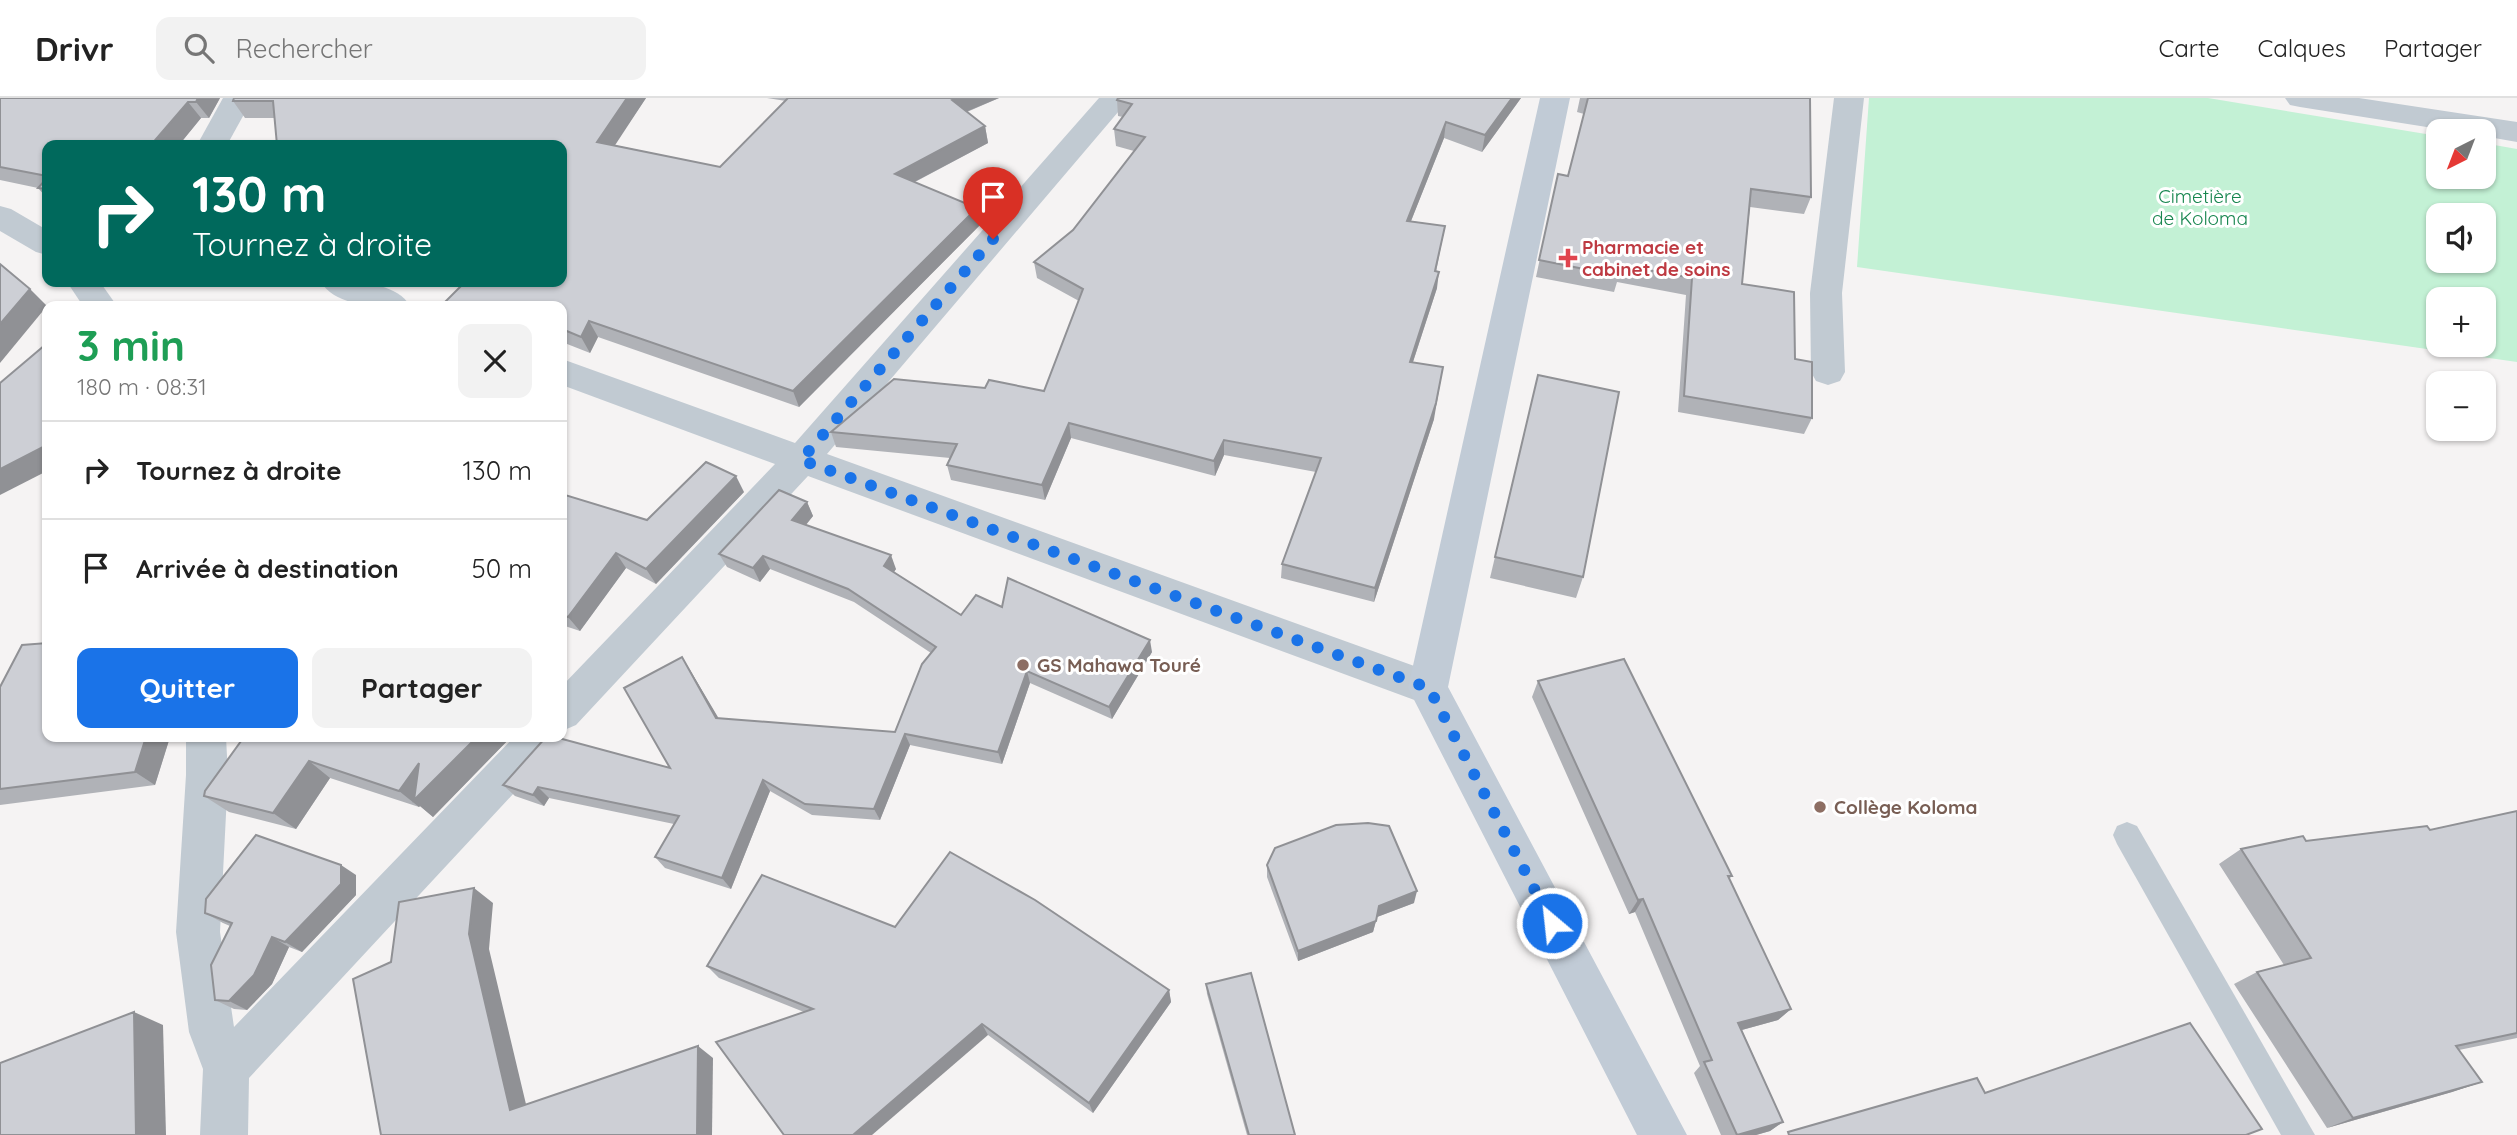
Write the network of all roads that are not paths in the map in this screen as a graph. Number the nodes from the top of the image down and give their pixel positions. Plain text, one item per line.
1 (238, 98) edge
2 (1115, 98) edge
3 (1555, 98) edge
4 (1849, 98) edge
5 (2300, 98) edge
6 (2517, 132) edge
7 (215, 140) edge
8 (0, 217) edge
9 (42, 241) edge
10 (349, 287) edge
11 (382, 301) edge
12 (1828, 372) dead end
13 (567, 374) edge
14 (801, 460) junction
15 (1429, 688) junction
16 (567, 708) edge
17 (206, 742) edge
18 (535, 742) edge
19 (2127, 835) dead end
20 (226, 1069) junction
21 (224, 1135) edge
22 (1663, 1135) edge
23 (2299, 1135) edge

1 - 7 street
2 - 14 street
3 - 15 street
4 - 12 street
5 - 6 street
8 - 9 street
10 - 11 street
13 - 14 street
14 - 15 street
14 - 16 street
15 - 22 street
17 - 20 street
18 - 20 street
19 - 23 lane
20 - 21 street

